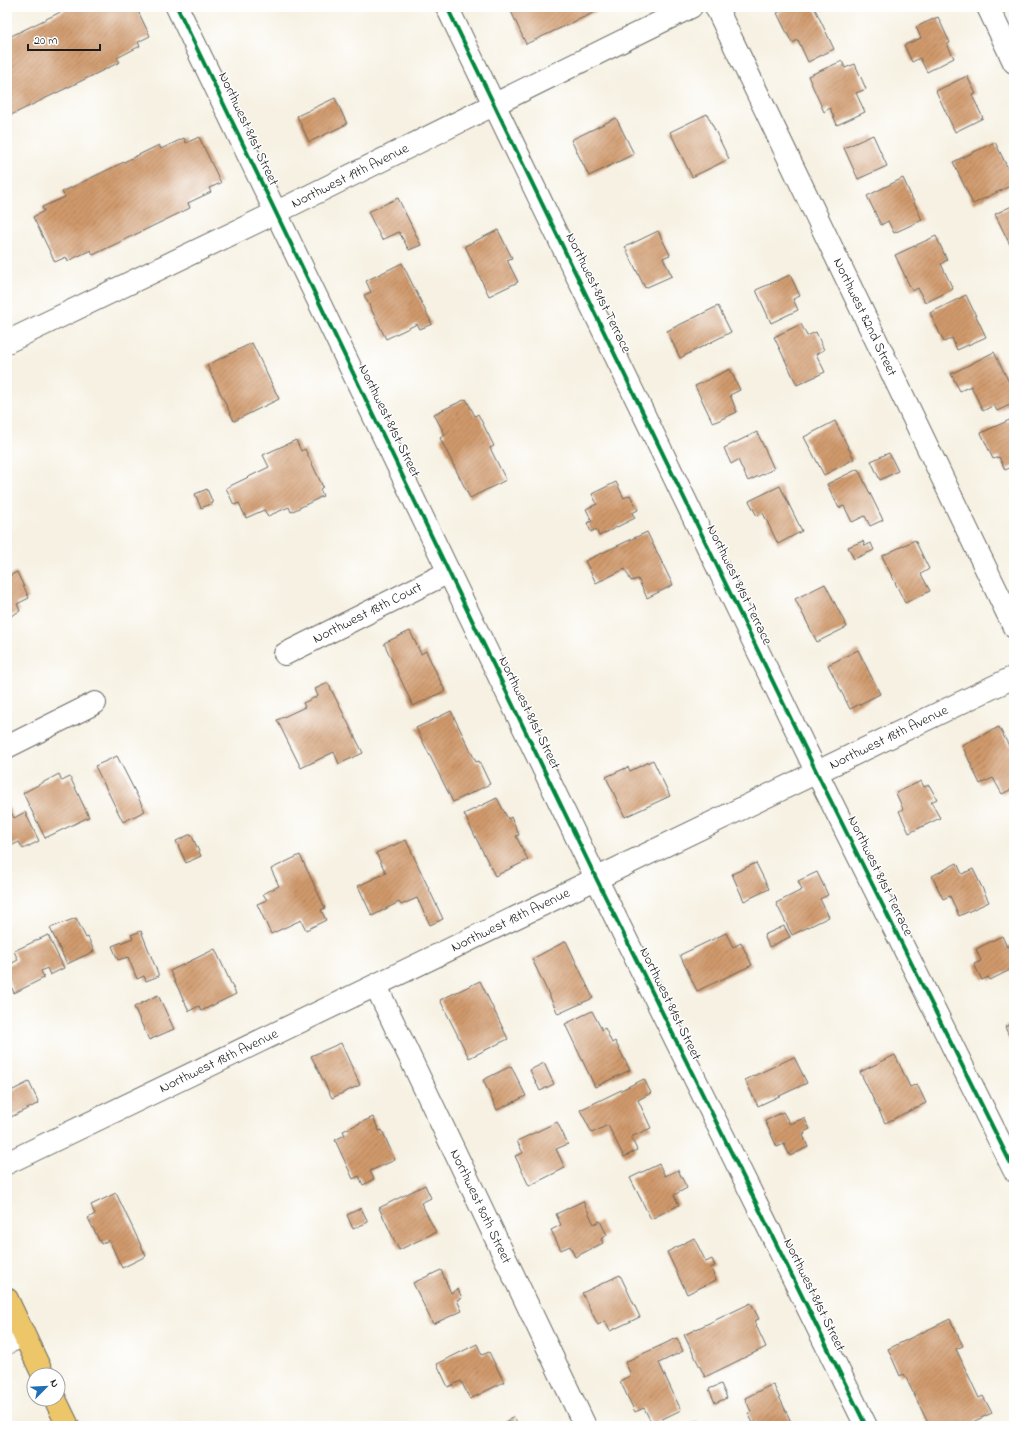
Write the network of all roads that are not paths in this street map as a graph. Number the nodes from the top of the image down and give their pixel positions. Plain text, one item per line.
1 (177, 7) edge
2 (447, 7) edge
3 (691, 7) edge
4 (716, 7) edge
5 (988, 7) edge
6 (1014, 62) edge
7 (495, 104) junction
8 (276, 213) junction
9 (7, 342) edge
10 (449, 572) junction
11 (1014, 627) edge
12 (285, 654) dead end
13 (1014, 677) edge
14 (95, 703) dead end
15 (7, 747) edge
16 (817, 773) junction
17 (596, 878) junction
18 (376, 986) junction
19 (7, 1163) edge
20 (1014, 1170) edge
21 (7, 1299) edge
22 (16, 1339) edge
23 (37, 1367) edge
24 (59, 1407) edge
25 (68, 1426) edge
26 (586, 1426) edge
27 (866, 1426) edge

1 - 8 street, Northwest 81st Street
2 - 7 street, Northwest 81st Terrace
3 - 7 street, Northwest 19th Avenue
4 - 11 street, Northwest 82nd Street
5 - 6 street
7 - 8 street, Northwest 19th Avenue
7 - 16 street, Northwest 81st Terrace
8 - 9 street, Northwest 19th Avenue
8 - 10 street, Northwest 81st Street
10 - 12 street, Northwest 18th Court
10 - 17 street, Northwest 81st Street
13 - 16 street, Northwest 18th Avenue
14 - 15 street
16 - 17 street, Northwest 18th Avenue
16 - 20 street, Northwest 81st Terrace
17 - 18 street, Northwest 18th Avenue
17 - 27 street, Northwest 81st Street
18 - 19 street, Northwest 18th Avenue
18 - 26 street, Northwest 80th Street
21 - 22 main road
22 - 23 main road
24 - 25 main road

